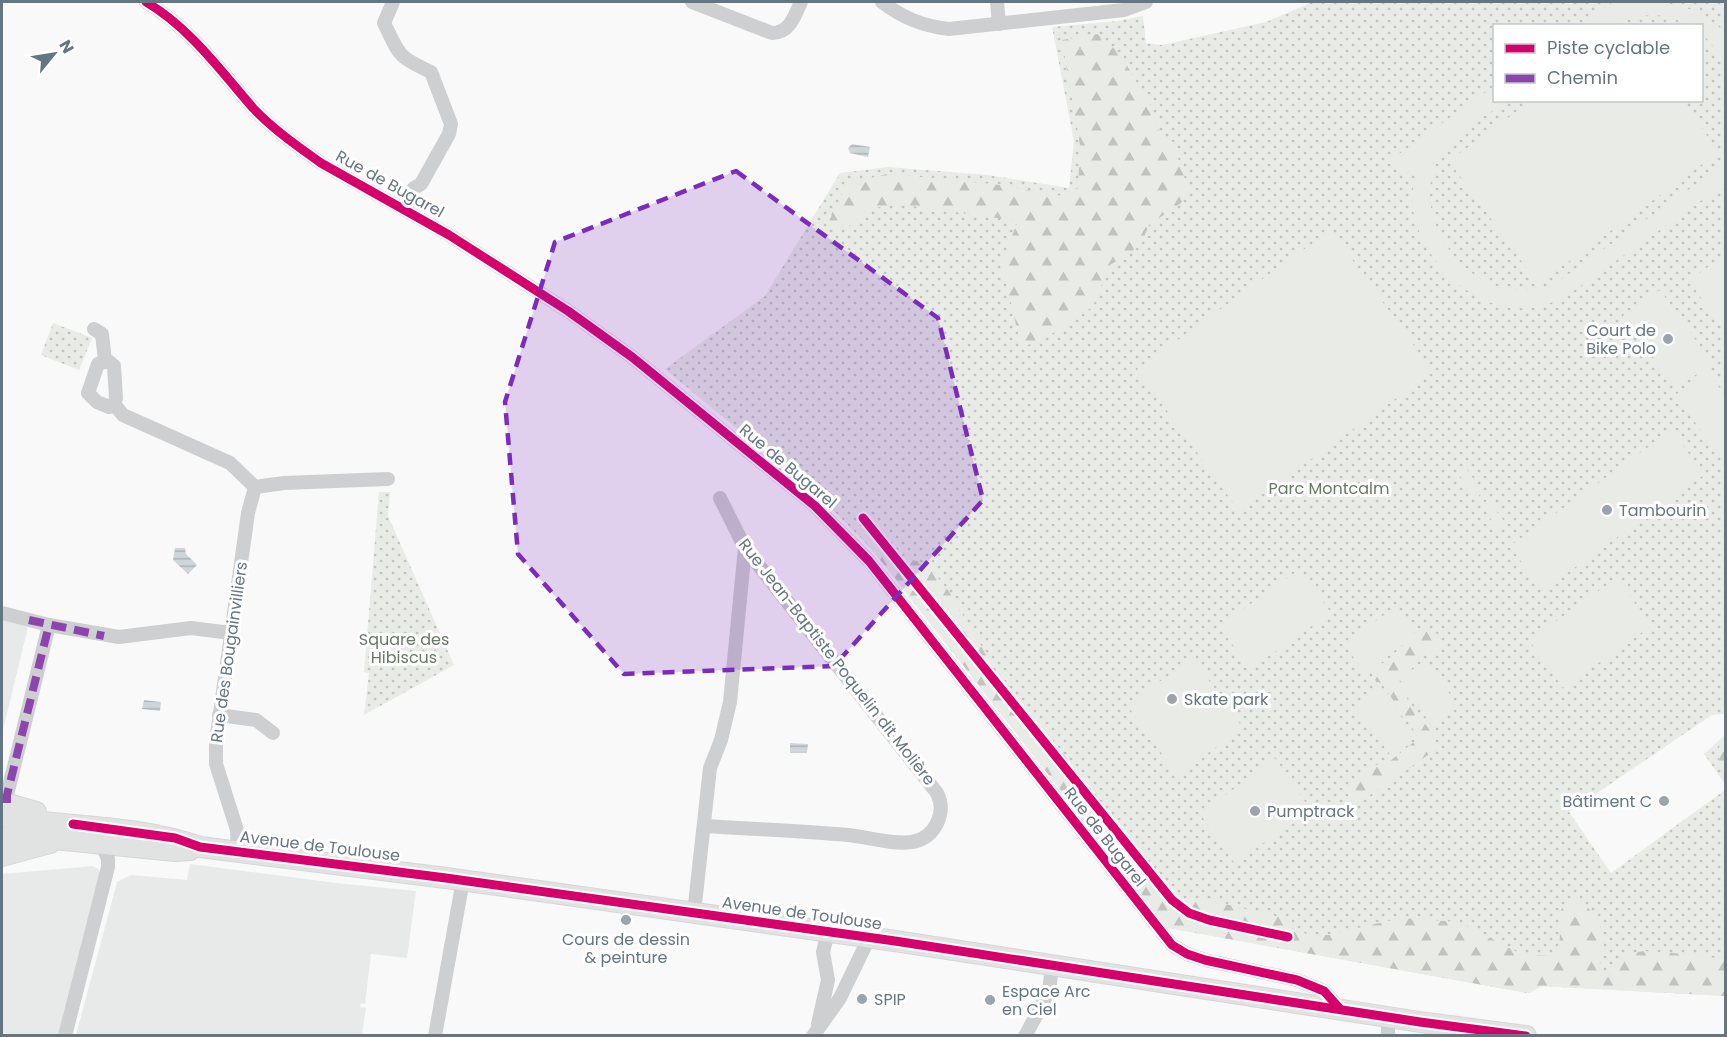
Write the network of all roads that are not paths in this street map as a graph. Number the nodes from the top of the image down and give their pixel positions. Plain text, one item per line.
1 (146, 2) edge
2 (393, 2) edge
3 (692, 2) edge
4 (801, 2) edge
5 (882, 2) edge
6 (997, 2) edge
7 (1146, 2) edge
8 (999, 24) junction
9 (409, 205) junction
10 (94, 329) dead end
11 (105, 361) junction
12 (114, 404) junction
13 (388, 479) dead end
14 (255, 487) junction
15 (720, 498) dead end
16 (745, 548) junction
17 (2, 613) edge
18 (49, 625) junction
19 (231, 633) junction
20 (219, 715) junction
21 (273, 733) dead end
22 (3, 807) edge
23 (705, 826) junction
24 (2, 838) edge
25 (58, 840) junction
26 (102, 845) junction
27 (200, 847) junction
28 (238, 850) junction
29 (2, 855) edge
30 (463, 880) junction
31 (694, 913) junction
32 (828, 932) junction
33 (869, 938) junction
34 (1052, 965) junction
35 (826, 969) junction
36 (851, 976) junction
37 (1340, 1009) junction
38 (1388, 1026) edge
39 (815, 1032) edge
40 (65, 1035) edge
41 (435, 1035) edge
42 (1025, 1035) edge
43 (1526, 1035) edge

1 - 9 street, Rue de Bugarel
2 - 9 street
3 - 4 street
5 - 8 street
6 - 8 street
7 - 8 street
9 - 37 street, Rue de Bugarel
10 - 11 street
11 - 12 street
11 - 12 street
12 - 14 street
13 - 14 street
14 - 19 street, Rue des Bougainvilliers
15 - 16 street, Rue Jean-Baptiste Poquelin dit Molière
16 - 23 street
16 - 23 street, Rue Jean-Baptiste Poquelin dit Molière
17 - 18 street
18 - 19 street
18 - 22 street
19 - 20 street, Rue des Bougainvilliers
20 - 21 street
20 - 28 street, Rue des Bougainvilliers
22 - 27 main road, Avenue de Toulouse
23 - 31 street
24 - 25 main road, Avenue de Toulouse
25 - 26 main road, Avenue de Toulouse
25 - 29 main road
26 - 27 main road, Avenue de Toulouse
26 - 40 street
27 - 28 main road, Avenue de Toulouse
28 - 30 main road, Avenue de Toulouse
30 - 31 main road, Avenue de Toulouse
30 - 41 street
31 - 32 main road, Avenue de Toulouse
32 - 33 main road, Avenue de Toulouse
32 - 35 street
33 - 34 main road, Avenue de Toulouse
33 - 36 street
34 - 37 main road, Avenue de Toulouse
34 - 42 street
35 - 36 street
35 - 39 street
36 - 39 street
37 - 38 main road, Avenue de Toulouse
38 - 43 main road, Avenue de Toulouse

